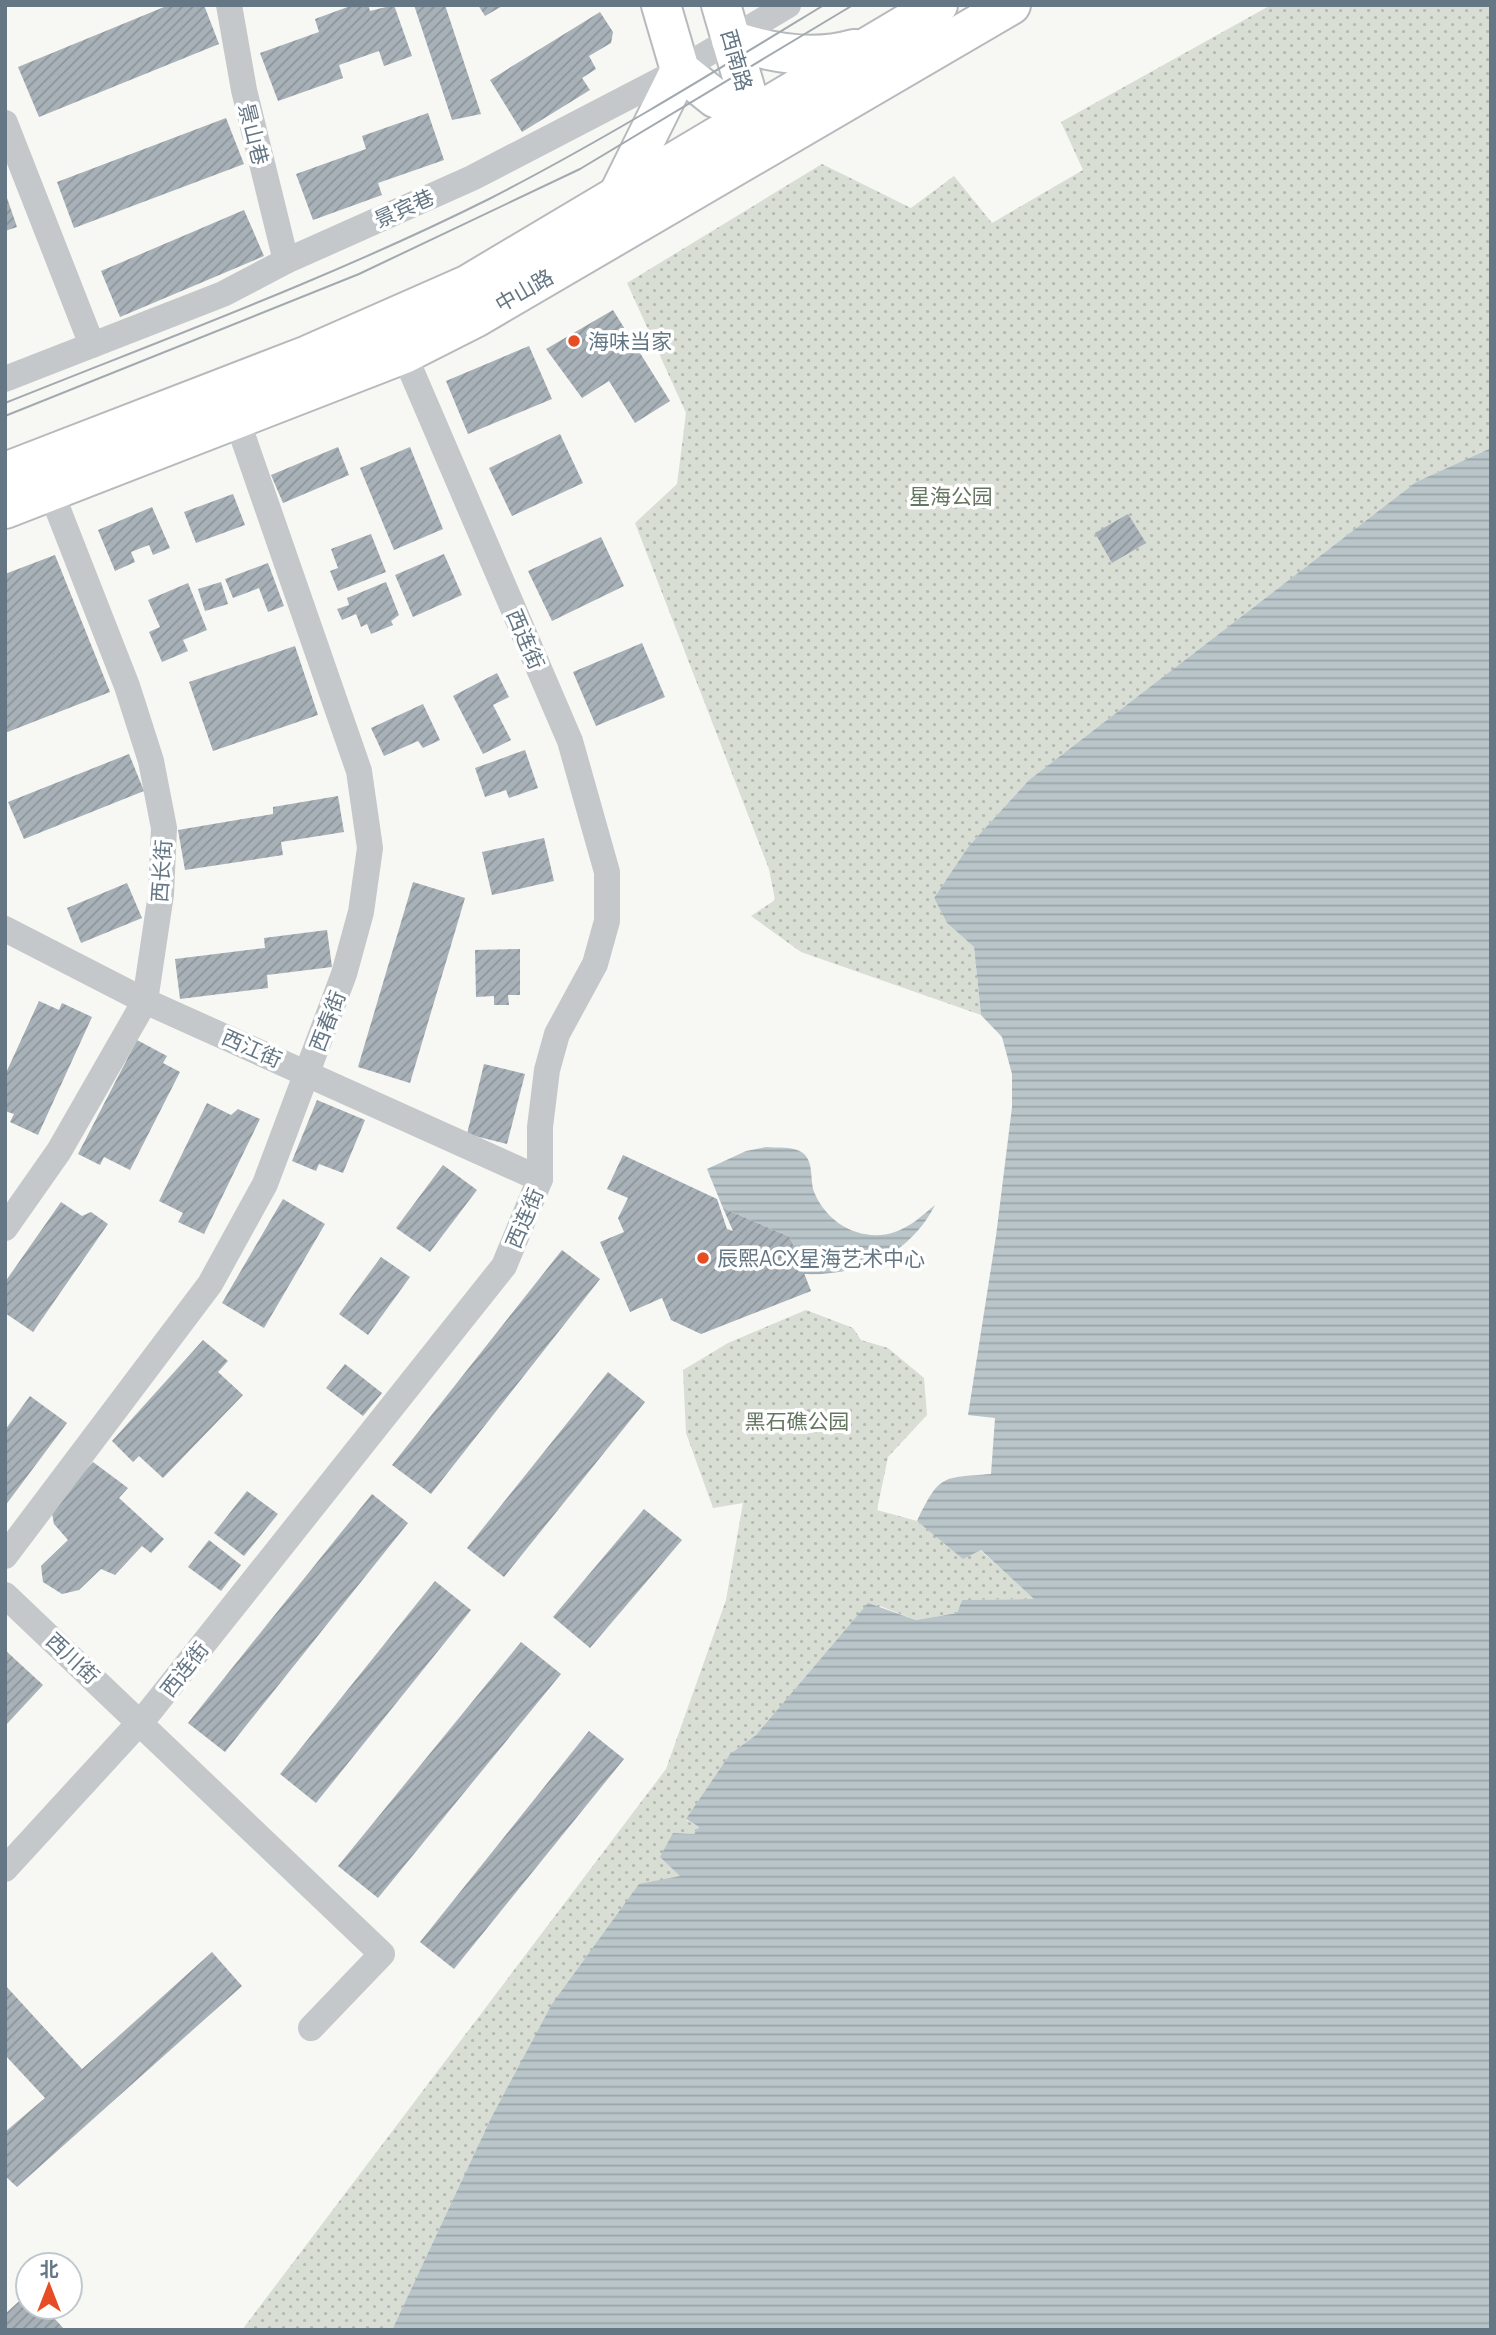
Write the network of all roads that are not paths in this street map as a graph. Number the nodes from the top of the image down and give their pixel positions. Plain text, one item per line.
1 (229, 5) edge
2 (661, 5) edge
3 (788, 5) edge
4 (938, 5) edge
5 (1010, 5) edge
6 (726, 22) edge
7 (873, 44) junction
8 (680, 70) junction
9 (753, 115) junction
10 (5, 123) edge
11 (797, 130) junction
12 (746, 160) junction
13 (618, 195) junction
14 (286, 261) junction
15 (92, 345) junction
16 (404, 354) junction
17 (5, 379) edge
18 (237, 420) junction
19 (5, 472) edge
20 (51, 492) junction
21 (5, 509) edge
22 (5, 929) edge
23 (145, 1001) junction
24 (307, 1073) junction
25 (540, 1179) junction
26 (5, 1228) edge
27 (5, 1556) edge
28 (5, 1595) edge
29 (140, 1722) junction
30 (5, 1869) edge
31 (311, 2028) dead end

1 - 14 street, 景山巷
2 - 8 main road
3 - 6 street, 景宾巷
4 - 7 main road, 中山路
5 - 11 main road, 中山路
6 - 7 main road
6 - 8 street, 景宾巷
6 - 9 main road, 西南路
7 - 9 main road, 中山路
8 - 9 main road, 西南路
8 - 13 main road
8 - 14 street, 景宾巷
9 - 11 main road, 西南路
9 - 12 main road, 西南路
9 - 13 main road, 中山路
10 - 15 street
11 - 12 main road, 中山路
12 - 16 main road, 中山路
13 - 19 main road, 中山路
14 - 15 street, 景宾巷
15 - 17 street, 景宾巷
16 - 18 main road, 中山路
16 - 25 street, 西连街
18 - 20 main road, 中山路
18 - 24 street, 西春街
20 - 21 main road, 中山路
20 - 23 street, 西长街
22 - 23 street, 西江街
23 - 24 street, 西江街
23 - 26 street, 西长街
24 - 25 street, 西江街
24 - 27 street, 西春街
25 - 29 street, 西连街
28 - 29 street, 西川街
29 - 30 street, 西连街
29 - 31 street, 西川街

